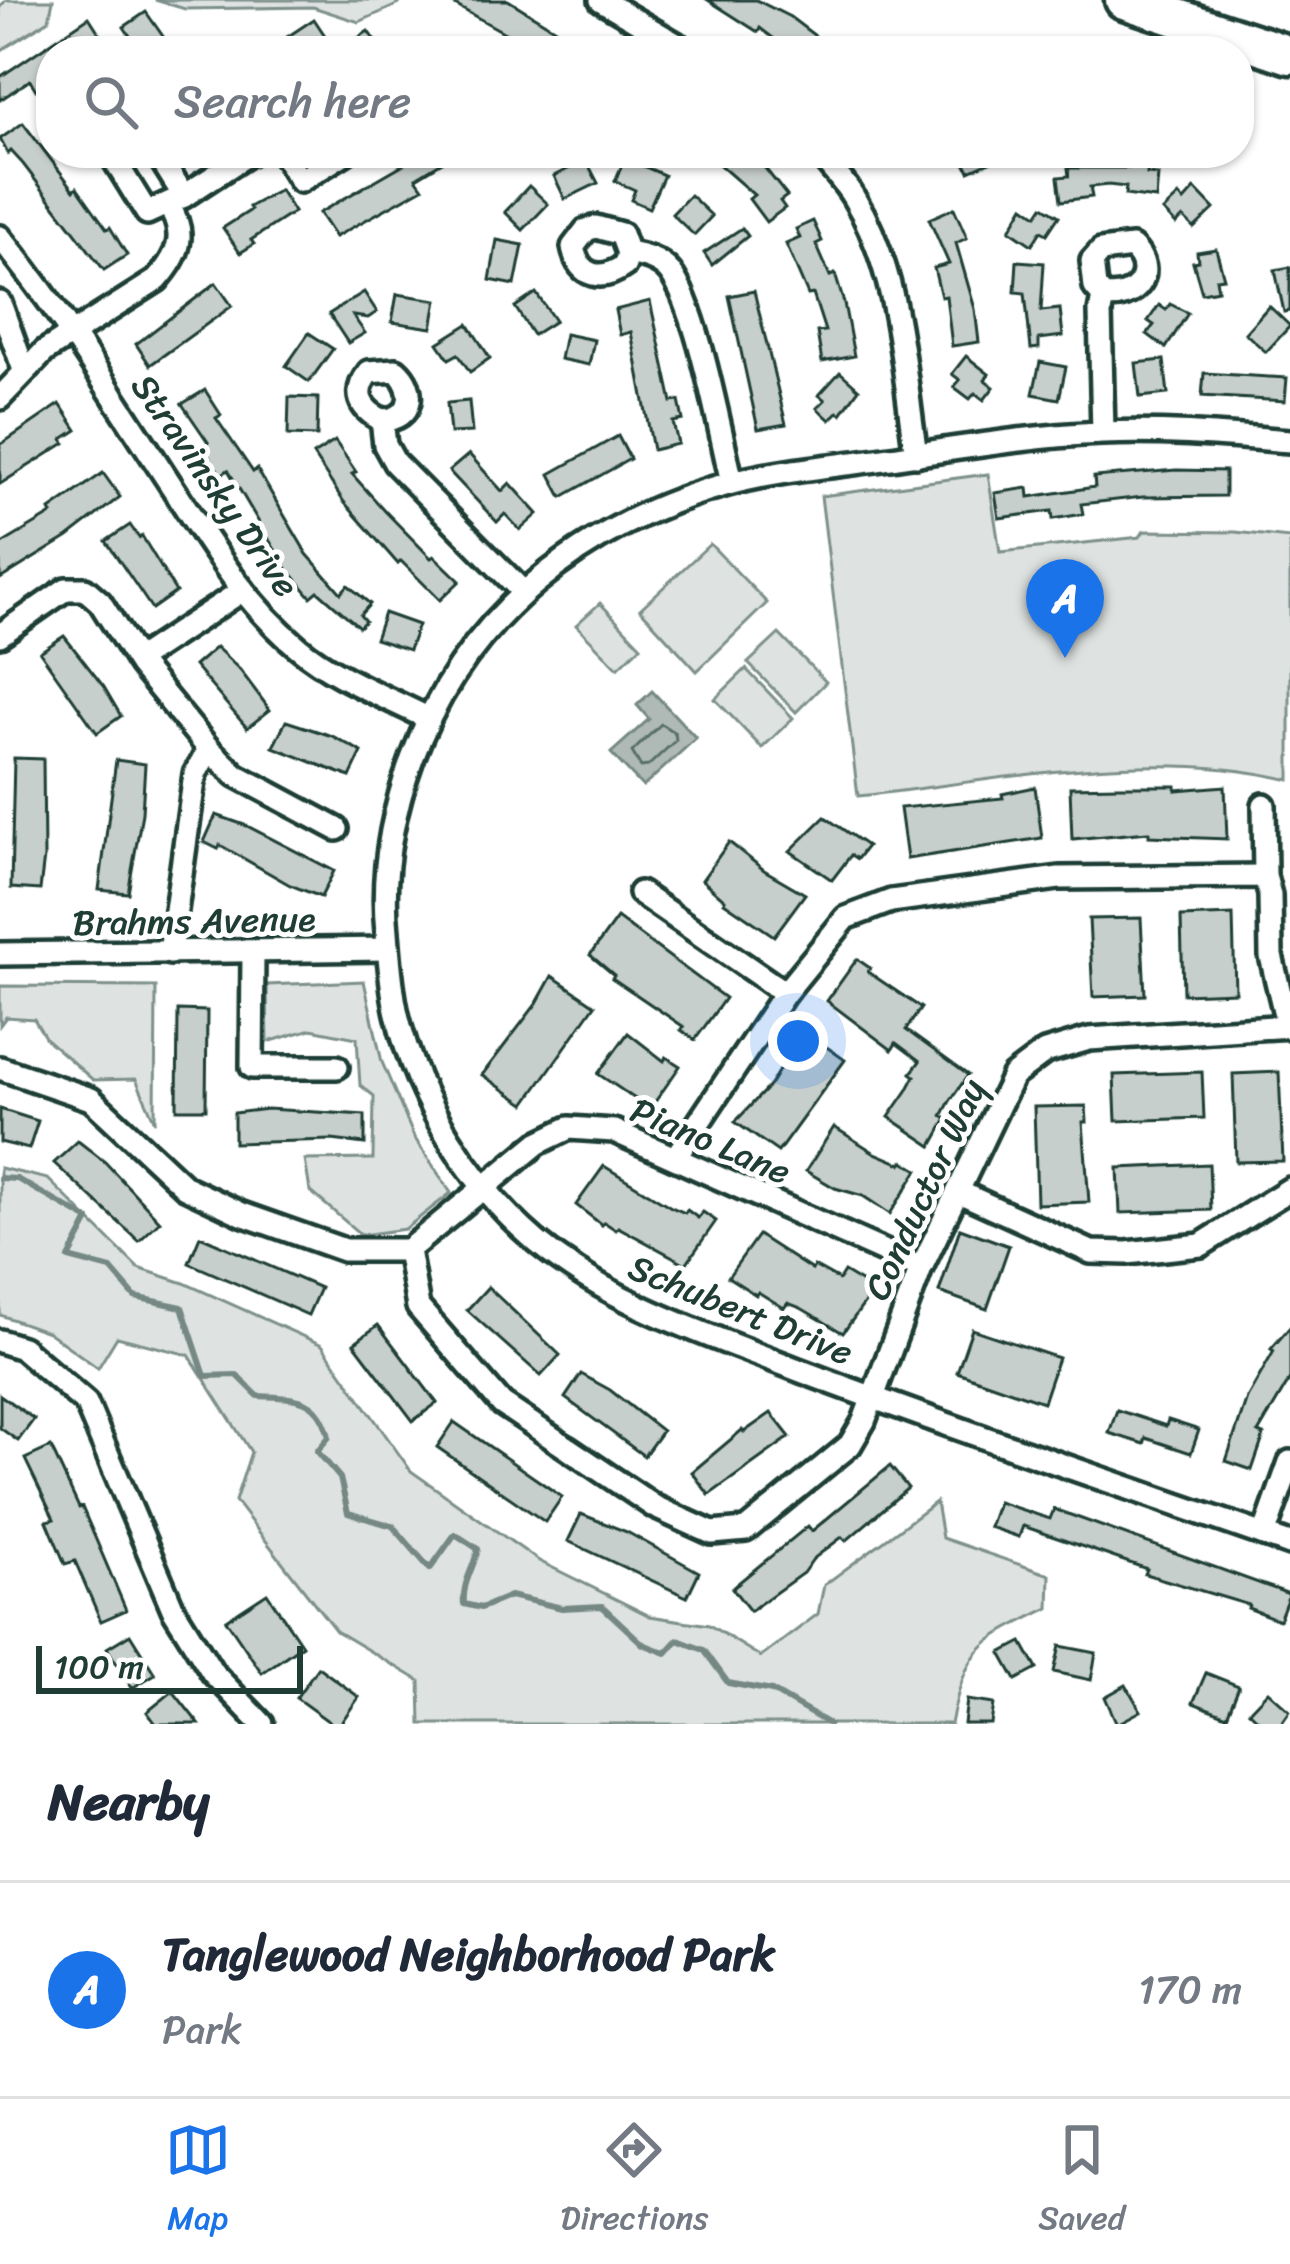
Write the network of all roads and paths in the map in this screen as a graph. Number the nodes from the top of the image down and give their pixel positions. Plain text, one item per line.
1 (601, 0) edge
2 (1124, 0) edge
3 (1167, 0) edge
4 (662, 36) edge
5 (1239, 36) edge
6 (1252, 36) edge
7 (1254, 37) edge
8 (1254, 41) edge
9 (1290, 52) edge
10 (119, 168) edge
11 (163, 168) edge
12 (227, 168) edge
13 (292, 168) edge
14 (321, 168) edge
15 (831, 168) edge
16 (176, 201) junction
17 (0, 237) edge
18 (628, 254) dead end
19 (1103, 296) dead end
20 (0, 303) edge
21 (73, 336) junction
22 (24, 370) junction
23 (0, 398) edge
24 (382, 420) dead end
25 (1103, 433) junction
26 (1290, 441) edge
27 (916, 454) junction
28 (732, 482) junction
29 (243, 590) junction
30 (523, 592) junction
31 (0, 635) edge
32 (137, 660) junction
33 (427, 718) junction
34 (209, 748) junction
35 (1264, 805) dead end
36 (337, 829) dead end
37 (1265, 876) junction
38 (640, 892) dead end
39 (388, 950) junction
40 (170, 953) junction
41 (0, 954) edge
42 (253, 954) junction
43 (785, 993) junction
44 (1289, 1027) edge
45 (338, 1067) dead end
46 (0, 1069) edge
47 (675, 1158) junction
48 (1290, 1189) edge
49 (485, 1190) junction
50 (959, 1192) junction
51 (408, 1250) junction
52 (920, 1268) junction
53 (0, 1341) edge
54 (870, 1397) junction
55 (1290, 1462) edge
56 (1264, 1535) junction
57 (1290, 1544) edge
58 (262, 1724) edge

1 - 4 street
2 - 5 highway
3 - 6 highway
7 - 9 highway
8 - 9 highway
10 - 16 street
11 - 16 street
12 - 16 street
13 - 14 street
15 - 27 street
16 - 21 street
17 - 21 street, Stravinsky Drive
18 - 28 street
19 - 25 street
20 - 22 street
21 - 22 street
21 - 29 street, Stravinsky Drive
22 - 23 street
24 - 30 street
25 - 26 street, Schubert Drive
25 - 27 street, Schubert Drive
27 - 28 street, Schubert Drive
28 - 30 street, Schubert Drive
29 - 32 street
29 - 33 street, Stravinsky Drive
30 - 33 street, Schubert Drive
31 - 32 street
32 - 34 street
33 - 39 street, Schubert Drive
34 - 36 street
34 - 40 street
35 - 37 street
37 - 43 street
37 - 44 street
38 - 43 street
39 - 42 street, Brahms Avenue
39 - 49 street, Schubert Drive
40 - 41 street, Brahms Avenue
40 - 42 street, Brahms Avenue
42 - 45 street
43 - 47 street
44 - 50 street, Conductor Way
46 - 51 street
47 - 49 street, Piano Lane
47 - 52 street, Piano Lane
48 - 50 street
49 - 51 street, Piano Lane
49 - 54 street, Schubert Drive
50 - 52 street, Conductor Way
51 - 54 street, Conductor Way
52 - 54 street, Conductor Way
53 - 58 street
54 - 56 street, Schubert Drive
55 - 56 street
56 - 57 street, Schubert Drive

